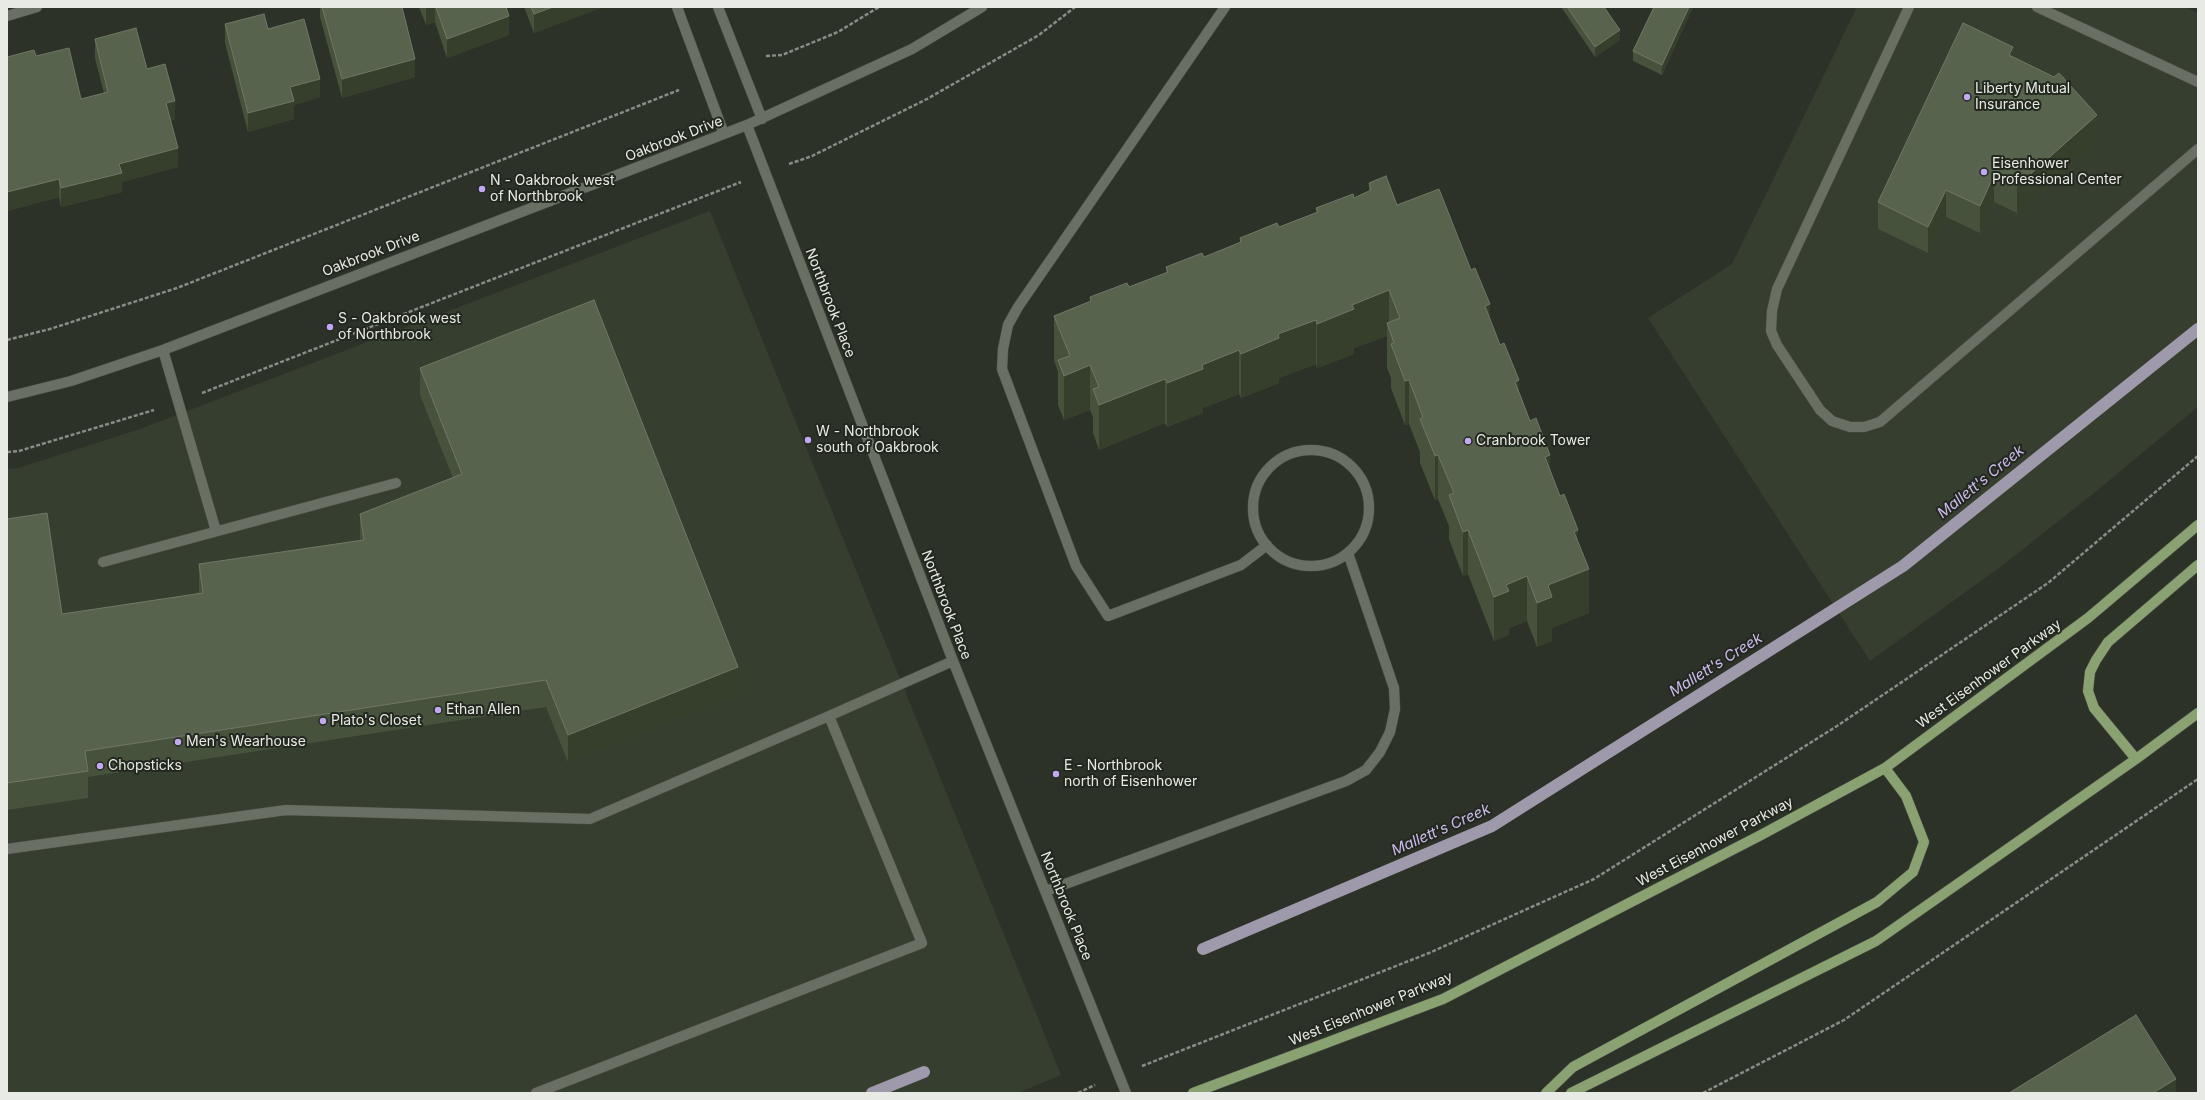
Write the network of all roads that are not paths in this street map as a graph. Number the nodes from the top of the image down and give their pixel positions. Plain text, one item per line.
1 (37, 7) edge
2 (678, 7) edge
3 (718, 7) edge
4 (982, 7) edge
5 (1225, 7) edge
6 (1909, 7) edge
7 (2037, 7) edge
8 (7, 16) edge
9 (2198, 82) edge
10 (762, 119) junction
11 (747, 125) junction
12 (724, 134) junction
13 (2198, 149) edge
14 (163, 350) junction
15 (7, 397) edge
16 (396, 483) dead end
17 (2198, 525) edge
18 (216, 531) junction
19 (1266, 545) junction
20 (1348, 553) junction
21 (103, 562) dead end
22 (2198, 565) edge
23 (953, 661) junction
24 (2198, 713) edge
25 (829, 716) junction
26 (2136, 759) junction
27 (1885, 768) junction
28 (7, 849) edge
29 (1046, 891) junction
30 (536, 1093) edge
31 (1126, 1093) edge
32 (1193, 1093) edge
33 (1546, 1093) edge
34 (1571, 1093) edge

1 - 8 street
2 - 12 street
3 - 10 street
4 - 10 street, Oakbrook Drive
5 - 19 street
6 - 13 street
7 - 9 street
10 - 11 street, Oakbrook Drive
11 - 12 street, Oakbrook Drive
11 - 23 street, Northbrook Place
12 - 14 street, Oakbrook Drive
14 - 15 street, Oakbrook Drive
14 - 18 street
16 - 18 street
17 - 27 main road, West Eisenhower Parkway
18 - 21 street
19 - 20 street
19 - 20 street
20 - 29 street
22 - 26 main road
23 - 25 street
23 - 29 street, Northbrook Place
24 - 26 main road
25 - 28 street
25 - 30 street
26 - 34 main road
27 - 32 main road, West Eisenhower Parkway
27 - 33 main road
29 - 31 street, Northbrook Place

